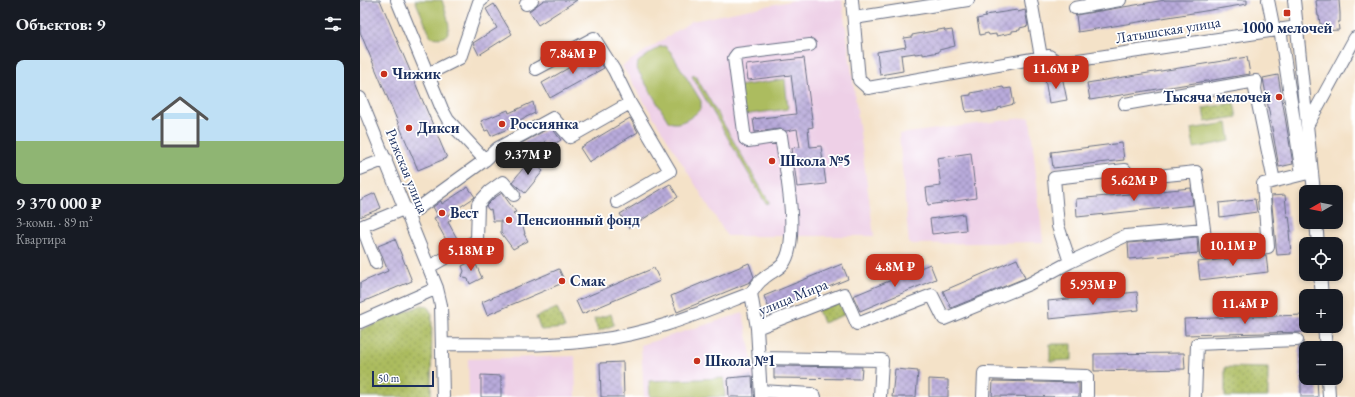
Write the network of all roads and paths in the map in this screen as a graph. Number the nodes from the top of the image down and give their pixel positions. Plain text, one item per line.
1 (397, 0) edge
2 (482, 0) edge
3 (852, 0) edge
4 (968, 0) edge
5 (1031, 0) edge
6 (1120, 0) edge
7 (1268, 0) edge
8 (1294, 0) edge
9 (1076, 8) dead end
10 (854, 18) junction
11 (1297, 27) junction
12 (1277, 30) junction
13 (1355, 38) edge
14 (810, 45) dead end
15 (1041, 57) junction
16 (536, 69) dead end
17 (428, 74) junction
18 (360, 98) edge
19 (630, 103) junction
20 (1126, 104) dead end
21 (362, 111) edge
22 (1308, 124) junction
23 (386, 159) junction
24 (485, 160) junction
25 (360, 169) edge
26 (1125, 170) dead end
27 (1307, 173) junction
28 (1137, 178) dead end
29 (1274, 181) junction
30 (1311, 185) edge
31 (514, 195) dead end
32 (617, 202) dead end
33 (407, 212) junction
34 (361, 226) edge
35 (1204, 229) junction
36 (1070, 262) junction
37 (376, 263) dead end
38 (429, 267) junction
39 (437, 288) junction
40 (751, 293) junction
41 (360, 322) edge
42 (758, 328) junction
43 (1297, 340) dead end
44 (442, 344) junction
45 (760, 358) junction
46 (1328, 385) edge
47 (761, 394) edge
48 (443, 397) edge
49 (815, 397) edge
50 (880, 397) edge
51 (983, 397) edge
52 (1087, 397) edge
53 (1195, 397) edge
54 (1329, 397) edge

1 - 17 street
2 - 17 street
3 - 10 street
4 - 10 street
5 - 15 street
6 - 9 street
7 - 12 street
8 - 11 street
10 - 15 street, Латышская улица
11 - 12 street, Латышская улица
11 - 22 street
12 - 15 street, Латышская улица
12 - 27 street
13 - 22 street
14 - 40 street
16 - 19 street
17 - 24 street
18 - 21 street, Рижская улица
19 - 24 street
19 - 32 street
20 - 29 street
21 - 23 street, Рижская улица
22 - 27 street
23 - 25 street
23 - 33 street, Рижская улица
24 - 33 street
26 - 36 street
27 - 29 street
27 - 30 street
28 - 35 street
29 - 35 street
31 - 38 street
33 - 34 street
33 - 38 street, Рижская улица
34 - 37 street
35 - 36 street, улица Мира
36 - 42 street, улица Мира
38 - 39 street, Рижская улица
39 - 41 street
39 - 44 street, Рижская улица
40 - 42 street, улица Мира
40 - 44 street, улица Мира
42 - 45 street
43 - 53 street
44 - 48 street, Рижская улица
45 - 47 street
45 - 50 street
46 - 54 street
47 - 49 street
51 - 52 street

